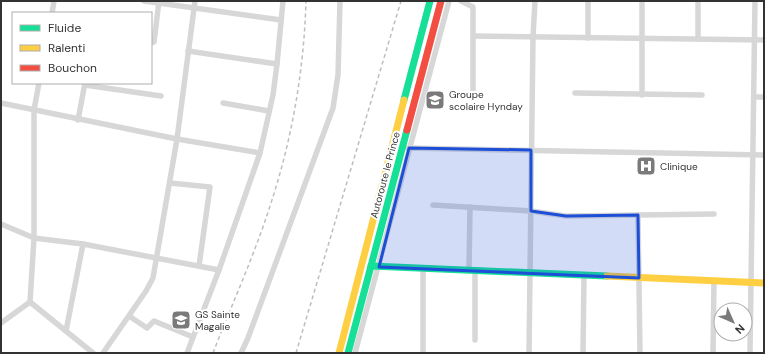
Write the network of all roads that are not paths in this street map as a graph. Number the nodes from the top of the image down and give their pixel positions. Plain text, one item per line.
1 (54, 1) edge
2 (144, 1) edge
3 (195, 1) edge
4 (282, 1) edge
5 (340, 1) edge
6 (430, 1) edge
7 (441, 1) edge
8 (449, 1) edge
9 (461, 1) edge
10 (535, 1) edge
11 (588, 1) edge
12 (642, 1) edge
13 (698, 1) edge
14 (755, 1) edge
15 (159, 2) edge
16 (194, 8) junction
17 (52, 12) edge
18 (281, 20) junction
19 (474, 36) junction
20 (533, 37) junction
21 (588, 38) junction
22 (641, 38) junction
23 (698, 39) junction
24 (754, 40) junction
25 (764, 40) edge
26 (152, 43) edge
27 (188, 51) junction
28 (277, 64) junction
29 (39, 84) edge
30 (85, 84) edge
31 (575, 93) dead end
32 (642, 95) junction
33 (702, 95) dead end
34 (161, 96) dead end
35 (754, 97) junction
36 (764, 97) edge
37 (473, 99) dead end
38 (1, 102) edge
39 (223, 103) dead end
40 (34, 110) junction
41 (269, 111) junction
42 (78, 120) junction
43 (177, 139) junction
44 (406, 148) junction
45 (532, 150) junction
46 (260, 153) junction
47 (753, 154) junction
48 (764, 155) edge
49 (170, 183) junction
50 (433, 205) dead end
51 (470, 207) junction
52 (531, 212) junction
53 (714, 214) dead end
54 (638, 215) junction
55 (1, 224) edge
56 (34, 238) junction
57 (83, 244) junction
58 (157, 258) junction
59 (198, 266) junction
60 (375, 266) junction
61 (423, 268) junction
62 (219, 270) junction
63 (472, 270) junction
64 (530, 273) junction
65 (584, 276) junction
66 (639, 278) junction
67 (714, 281) junction
68 (751, 283) junction
69 (764, 283) edge
70 (30, 302) junction
71 (129, 316) junction
72 (1, 323) edge
73 (66, 331) junction
74 (193, 337) junction
75 (475, 340) dead end
76 (93, 353) edge
77 (103, 353) edge
78 (187, 353) edge
79 (241, 353) edge
80 (339, 353) edge
81 (348, 353) edge
82 (355, 353) edge
83 (423, 353) edge
84 (529, 353) edge
85 (583, 353) edge
86 (640, 353) edge
87 (713, 353) edge
88 (750, 353) edge

1 - 17 street
2 - 15 street
3 - 16 street
4 - 18 street
5 - 79 street
6 - 80 main road, Autoroute le Prince
7 - 44 main road, Autoroute le Prince
8 - 44 street
9 - 19 street
10 - 20 street
11 - 21 street
12 - 22 street
13 - 23 street
14 - 24 street
15 - 16 street
15 - 26 street
16 - 18 street
16 - 27 street
18 - 28 street
19 - 20 street
19 - 37 street
20 - 21 street
20 - 45 street
21 - 22 street
22 - 23 street
22 - 32 street
23 - 24 street
24 - 25 street
24 - 35 street
27 - 28 street
27 - 43 street
28 - 41 street
29 - 40 street
30 - 34 street
30 - 42 street
31 - 32 street
32 - 33 street
35 - 36 street
35 - 47 street
38 - 40 street
39 - 41 street
40 - 42 street
40 - 56 street
41 - 46 street
42 - 43 street
43 - 46 street
43 - 49 street
44 - 45 street
44 - 60 main road, Autoroute le Prince
45 - 47 street
45 - 52 street
46 - 62 street
47 - 48 street
47 - 68 street
49 - 58 street
49 - 59 street
50 - 51 street
51 - 52 street
51 - 63 street
52 - 54 street
52 - 64 street
53 - 54 street
54 - 66 street
55 - 56 street
56 - 57 street
56 - 70 street
57 - 58 street
57 - 73 street
58 - 59 street
58 - 71 street
59 - 62 street
60 - 61 main road
60 - 81 main road, Autoroute le Prince
60 - 82 street
61 - 63 main road
61 - 83 street
62 - 74 street
63 - 64 main road
63 - 75 street
64 - 65 main road
64 - 84 street
65 - 66 main road
65 - 85 street
66 - 67 main road
66 - 86 street
67 - 68 main road
67 - 87 street
68 - 69 main road
68 - 88 street
70 - 72 street
70 - 73 street
71 - 74 street
71 - 77 street
73 - 76 street
74 - 78 street

